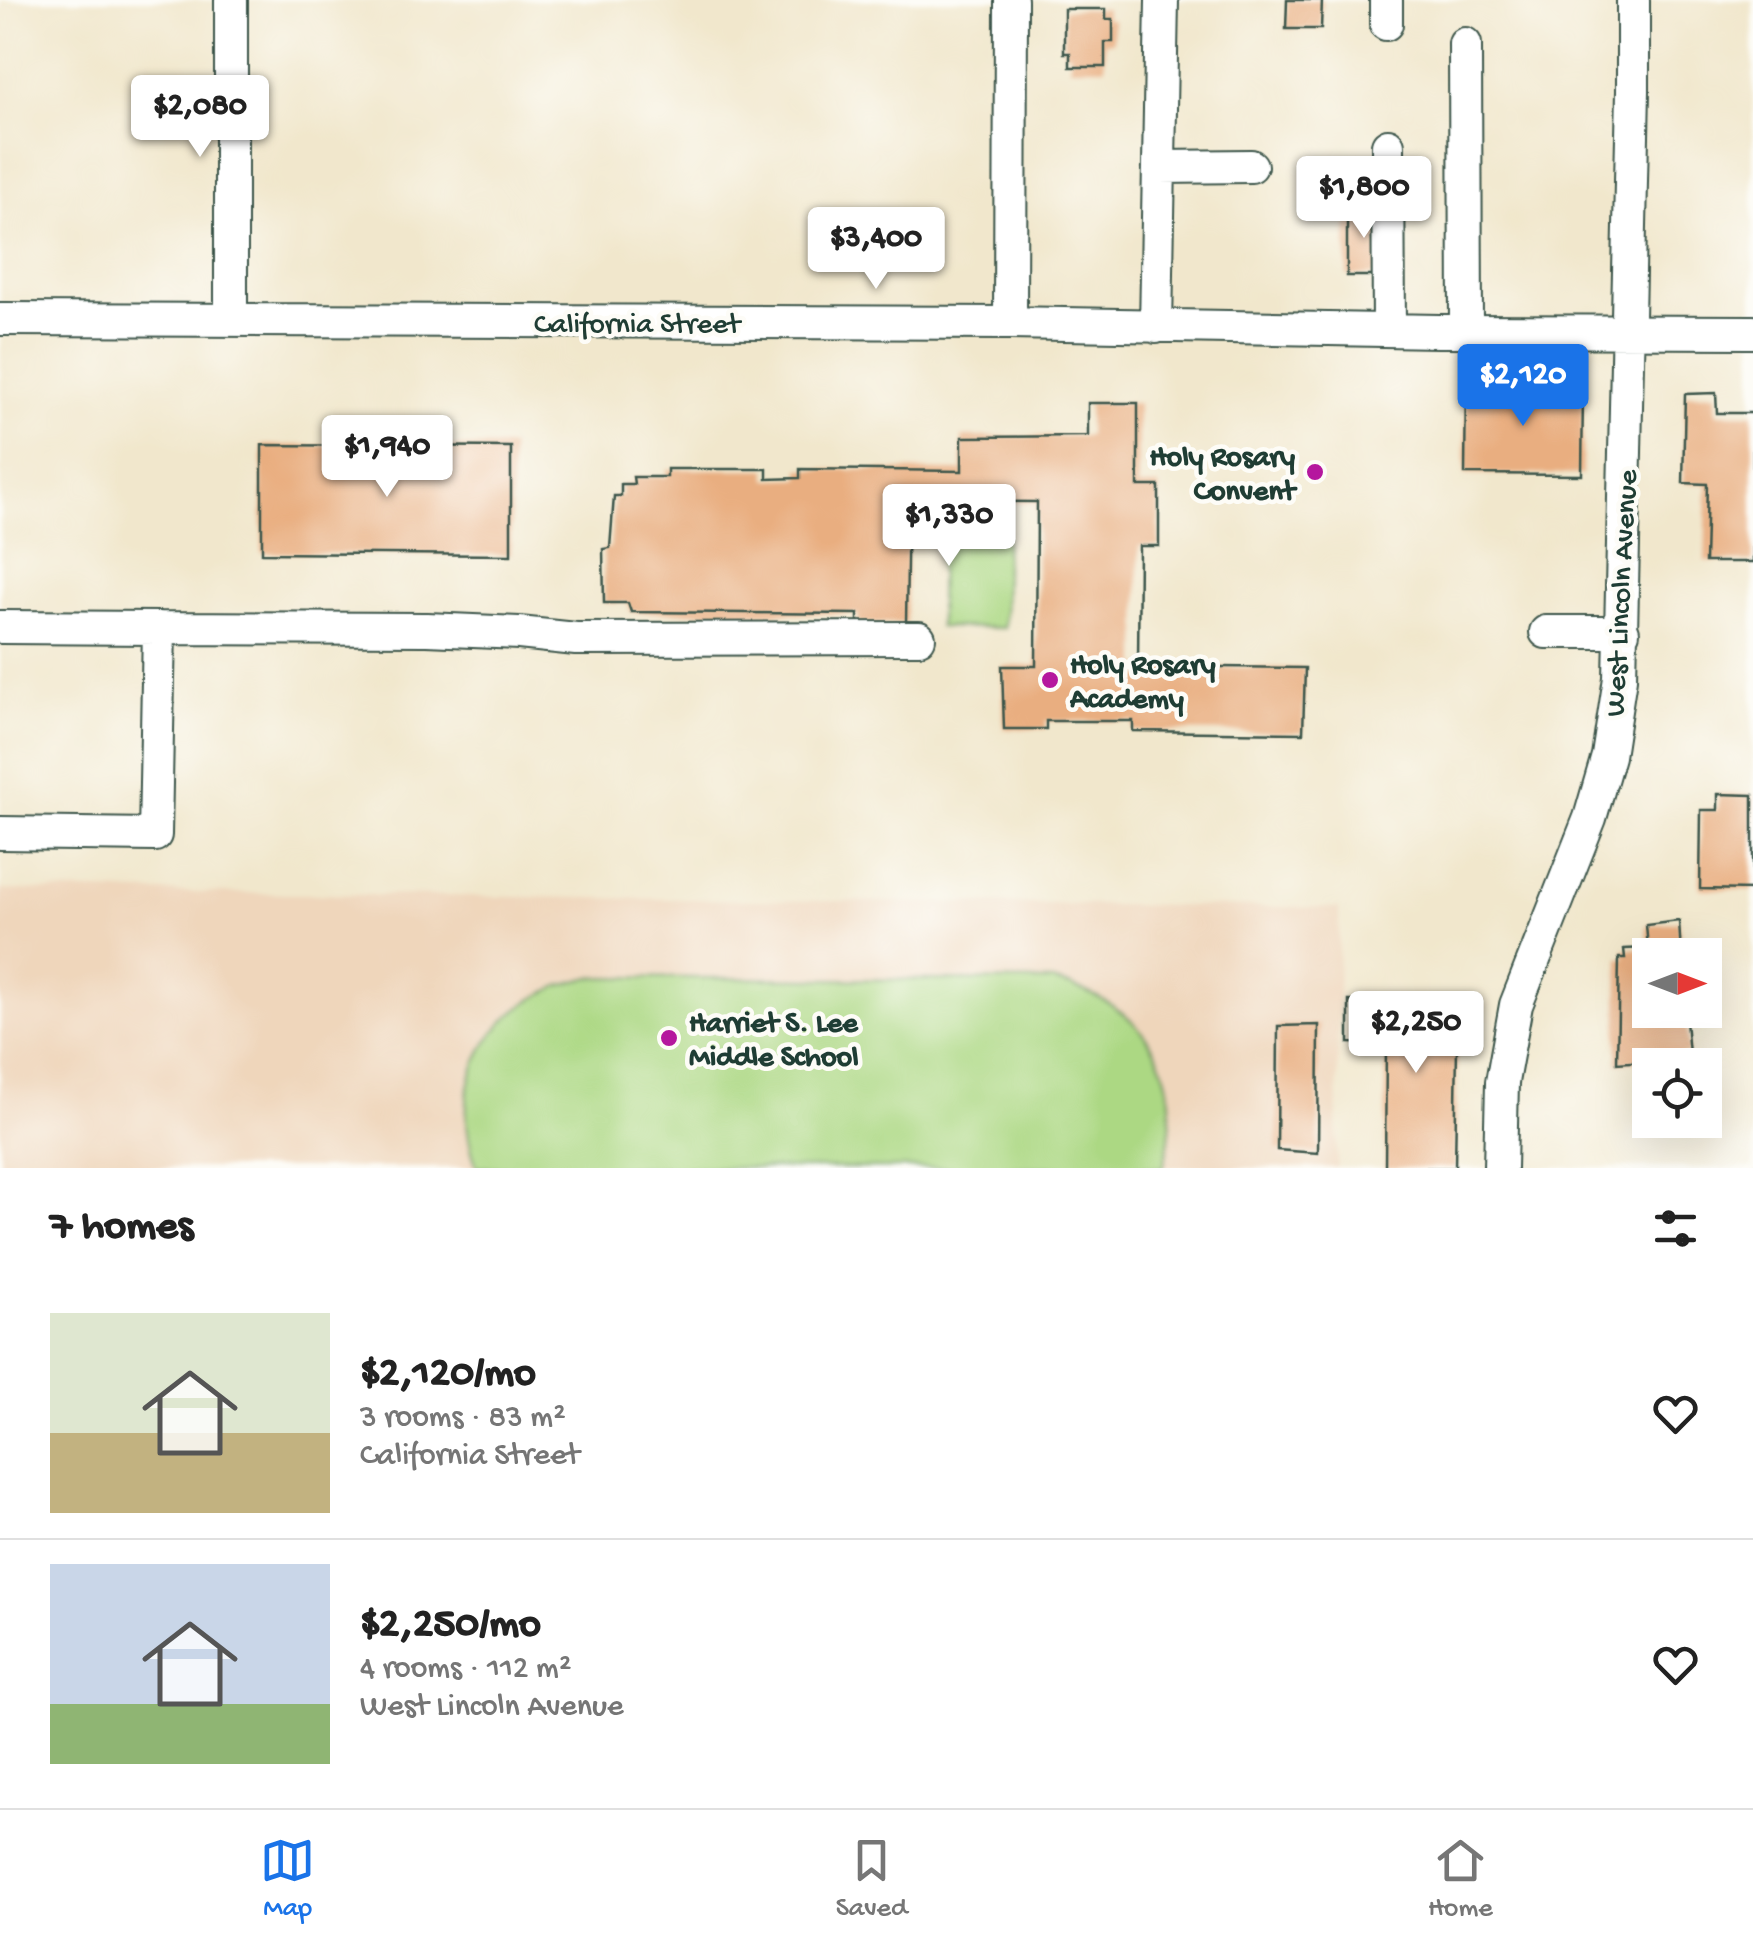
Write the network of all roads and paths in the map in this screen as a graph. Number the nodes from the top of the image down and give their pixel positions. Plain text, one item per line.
1 (231, 0) edge
2 (1010, 0) edge
3 (1162, 0) edge
4 (1632, 0) edge
5 (1465, 44) dead end
6 (1388, 145) dead end
7 (1251, 166) dead end
8 (1160, 167) junction
9 (0, 320) edge
10 (231, 320) junction
11 (1010, 323) junction
12 (1156, 326) junction
13 (1389, 330) junction
14 (1628, 330) junction
15 (1466, 331) junction
16 (1753, 332) edge
17 (0, 627) edge
18 (159, 628) junction
19 (1546, 632) dead end
20 (1623, 632) junction
21 (918, 638) dead end
22 (0, 833) edge
23 (1500, 1168) edge

1 - 10 street
2 - 11 street
3 - 8 street
4 - 14 street, West Lincoln Avenue
5 - 15 street
6 - 13 street
7 - 8 street
8 - 12 street
9 - 10 street, California Street
10 - 11 street, California Street
11 - 12 street, California Street
12 - 13 street, California Street
13 - 15 street, California Street
14 - 15 street, California Street
14 - 16 street, California Street
14 - 20 street, West Lincoln Avenue
17 - 18 street
18 - 21 street
18 - 22 street
19 - 20 street
20 - 23 street, West Lincoln Avenue

